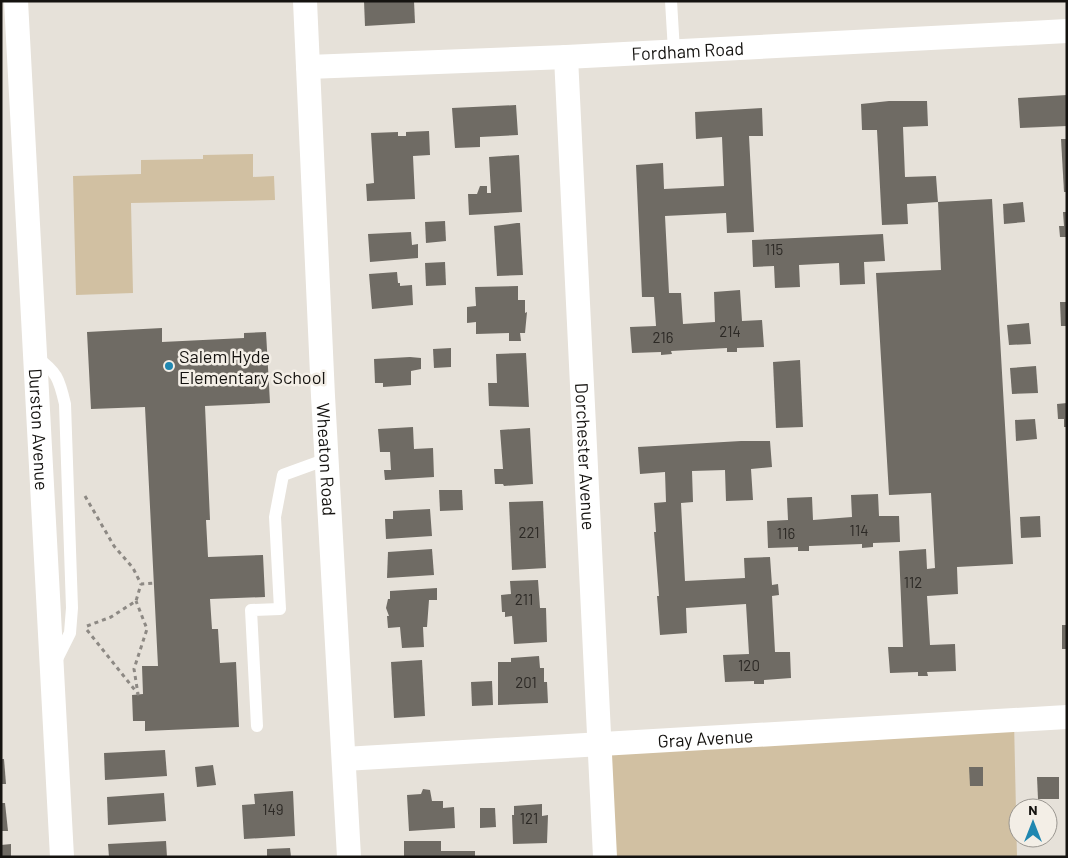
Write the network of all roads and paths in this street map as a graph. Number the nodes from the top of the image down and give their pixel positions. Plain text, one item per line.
1 (16, 1) edge
2 (306, 1) edge
3 (671, 1) edge
4 (1067, 31) edge
5 (674, 51) junction
6 (566, 57) junction
7 (308, 67) junction
8 (35, 355) junction
9 (326, 459) junction
10 (67, 468) junction
11 (154, 583) dead end
12 (141, 584) junction
13 (136, 600) junction
14 (52, 670) junction
15 (1067, 717) edge
16 (257, 726) dead end
17 (599, 745) junction
18 (344, 760) junction
19 (62, 857) edge
20 (349, 857) edge
21 (605, 857) edge

1 - 8 street, Durston Avenue
2 - 7 street, Wheaton Road
3 - 5 lane
4 - 5 street, Fordham Road
5 - 6 street, Fordham Road
6 - 7 street, Fordham Road
6 - 17 street, Dorchester Avenue
7 - 9 street, Wheaton Road
8 - 10 lane
8 - 14 street, Durston Avenue
9 - 16 lane
9 - 18 street, Wheaton Road
10 - 12 path
10 - 14 lane
11 - 12 path
12 - 13 path
13 - 13 path
14 - 19 street, Durston Avenue
15 - 17 street, Gray Avenue
17 - 18 street, Gray Avenue
17 - 21 street, Dorchester Avenue
18 - 20 street, Wheaton Road

